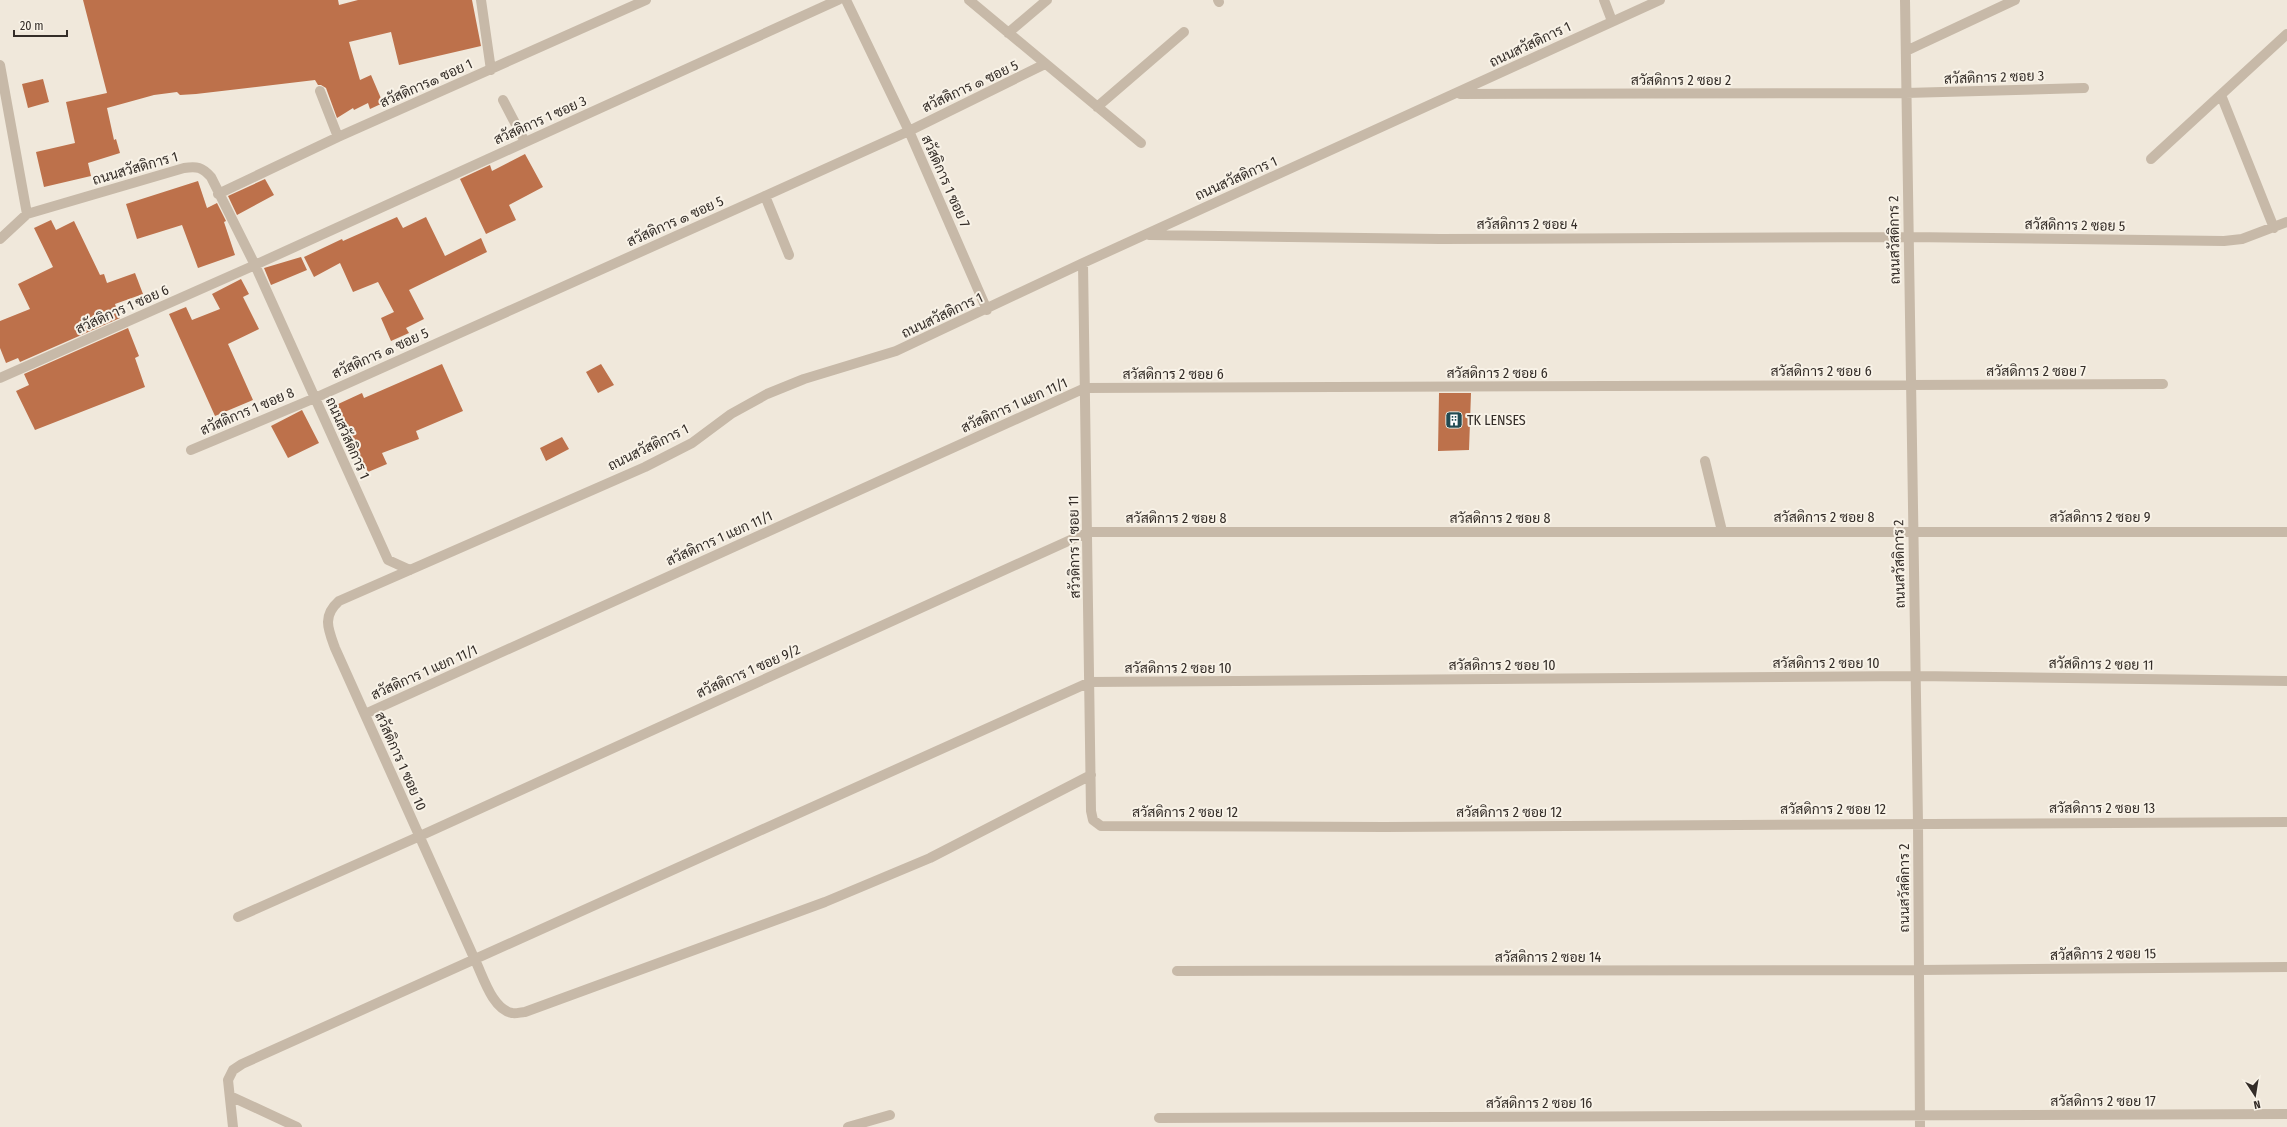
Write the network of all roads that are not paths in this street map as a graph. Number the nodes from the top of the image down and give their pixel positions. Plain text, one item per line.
1 (481, 0) edge
2 (646, 0) edge
3 (838, 0) edge
4 (846, 0) edge
5 (969, 0) edge
6 (1047, 0) edge
7 (1604, 0) edge
8 (1660, 0) edge
9 (1905, 0) edge
10 (2015, 0) edge
11 (1612, 21) junction
12 (1184, 32) dead end
13 (1008, 33) junction
14 (2287, 34) edge
15 (1906, 51) junction
16 (1045, 64) junction
17 (0, 65) edge
18 (491, 70) junction
19 (2084, 88) dead end
20 (320, 91) dead end
21 (1906, 93) junction
22 (1455, 94) junction
23 (2221, 95) junction
24 (503, 100) dead end
25 (1098, 107) junction
26 (909, 131) junction
27 (338, 137) junction
28 (525, 142) junction
29 (1141, 143) dead end
30 (2151, 159) dead end
31 (218, 194) junction
32 (765, 196) junction
33 (27, 214) junction
34 (2287, 222) edge
35 (2274, 228) junction
36 (1146, 235) junction
37 (1908, 237) junction
38 (0, 238) edge
39 (789, 255) dead end
40 (1083, 263) junction
41 (255, 265) junction
42 (987, 310) junction
43 (0, 378) edge
44 (2163, 384) dead end
45 (1910, 385) junction
46 (1085, 388) junction
47 (315, 398) junction
48 (191, 450) dead end
49 (1705, 461) dead end
50 (1722, 531) junction
51 (1912, 531) junction
52 (1088, 532) junction
53 (2287, 532) edge
54 (410, 570) junction
55 (1915, 676) junction
56 (2287, 680) edge
57 (1090, 682) junction
58 (365, 714) junction
59 (1090, 775) junction
60 (2287, 822) edge
61 (1918, 823) junction
62 (1101, 826) joint
63 (420, 836) junction
64 (238, 916) dead end
65 (475, 960) junction
66 (2287, 967) edge
67 (1919, 970) junction
68 (1177, 971) dead end
69 (230, 1096) junction
70 (2287, 1114) edge
71 (890, 1115) dead end
72 (1920, 1116) junction
73 (1159, 1118) dead end
74 (233, 1127) edge
75 (297, 1127) edge
76 (848, 1127) edge
77 (1920, 1127) edge

1 - 18 street
2 - 18 street, สวัสดิการ๑ ซอย 1
3 - 28 street, สวัสดิการ 1 ซอย 3
4 - 26 street, สวัสดิการ 1 ซอย 7
5 - 13 street
6 - 13 street
7 - 11 street
8 - 11 street, ถนนสวัสดิการ 1
9 - 15 street, ถนนสวัสดิการ 2
10 - 15 street
11 - 22 street, ถนนสวัสดิการ 1
12 - 25 street
13 - 16 street
14 - 23 street
15 - 21 street, ถนนสวัสดิการ 2
16 - 25 street
16 - 26 street, สวัสดิการ ๑ ซอย 5
17 - 33 street
18 - 27 street, สวัสดิการ๑ ซอย 1
19 - 21 street, สวัสดิการ 2 ซอย 3
20 - 27 street
21 - 22 street, สวัสดิการ 2 ซอย 2
21 - 37 street, ถนนสวัสดิการ 2
22 - 36 street, ถนนสวัสดิการ 1
23 - 30 street
23 - 35 street
24 - 28 street
25 - 29 street
26 - 32 street, สวัสดิการ ๑ ซอย 5
26 - 42 street, สวัสดิการ 1 ซอย 7
27 - 31 street, สวัสดิการ๑ ซอย 1
28 - 41 street, สวัสดิการ 1 ซอย 3
31 - 33 street, ถนนสวัสดิการ 1
31 - 41 street, ถนนสวัสดิการ 1
32 - 39 street
32 - 47 street, สวัสดิการ ๑ ซอย 5
33 - 38 street
34 - 35 street, สวัสดิการ 2 ซอย 5
35 - 37 street, สวัสดิการ 2 ซอย 5
36 - 37 street, สวัสดิการ 2 ซอย 4
36 - 40 street, ถนนสวัสดิการ 1
37 - 45 street, ถนนสวัสดิการ 2
40 - 42 street, ถนนสวัสดิการ 1
40 - 46 street, สวัวดิการ 1 ซอย 11
41 - 43 street, สวัสดิการ 1 ซอย 6
41 - 47 street, ถนนสวัสดิการ 1
42 - 54 street, ถนนสวัสดิการ 1
44 - 45 street, สวัสดิการ 2 ซอย 7
45 - 46 street, สวัสดิการ 2 ซอย 6
45 - 51 street, ถนนสวัสดิการ 2
46 - 52 street, สวัวดิการ 1 ซอย 11
46 - 58 street, สวัสดิการ 1 แยก 11/1
47 - 48 street, สวัสดิการ 1 ซอย 8
47 - 54 street, ถนนสวัสดิการ 1
49 - 50 street
50 - 51 street, สวัสดิการ 2 ซอย 8
50 - 52 street, สวัสดิการ 2 ซอย 8
51 - 53 street, สวัสดิการ 2 ซอย 9
51 - 55 street, ถนนสวัสดิการ 2
52 - 57 street, สวัวดิการ 1 ซอย 11
52 - 63 street, สวัสดิการ 1 ซอย 9/2
54 - 58 street, สวัสดิการ 1 ซอย 10
55 - 56 street, สวัสดิการ 2 ซอย 11
55 - 57 street, สวัสดิการ 2 ซอย 10
55 - 61 street, ถนนสวัสดิการ 2
57 - 59 street, สวัวดิการ 1 ซอย 11
57 - 65 street
58 - 63 street, สวัสดิการ 1 ซอย 10
59 - 62 street, สวัวดิการ 1 ซอย 11
59 - 65 street, สวัสดิการ 1 ซอย 10
60 - 61 street, สวัสดิการ 2 ซอย 13
61 - 62 street, สวัสดิการ 2 ซอย 12
61 - 67 street, ถนนสวัสดิการ 2
63 - 64 street, สวัสดิการ 1 ซอย 9/2
63 - 65 street, สวัสดิการ 1 ซอย 10
65 - 69 street
66 - 67 street, สวัสดิการ 2 ซอย 15
67 - 68 street, สวัสดิการ 2 ซอย 14
67 - 72 street, ถนนสวัสดิการ 2
69 - 74 street
69 - 75 street
70 - 72 street, สวัสดิการ 2 ซอย 17
71 - 76 street
72 - 73 street, สวัสดิการ 2 ซอย 16
72 - 77 street, ถนนสวัสดิการ 2

